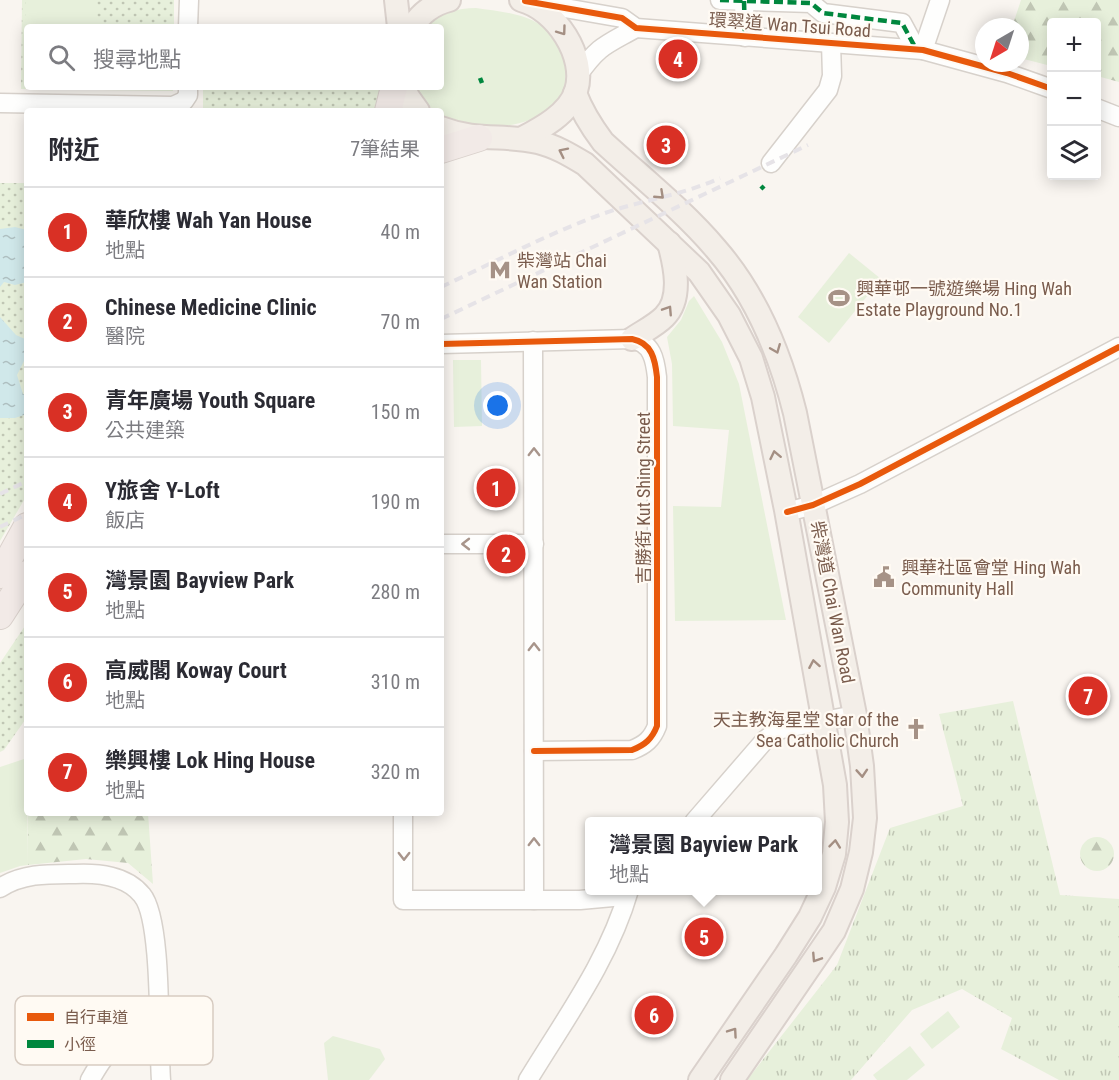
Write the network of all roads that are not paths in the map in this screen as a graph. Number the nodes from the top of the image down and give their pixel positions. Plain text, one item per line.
1 (189, 0) edge
2 (396, 0) edge
3 (449, 0) edge
4 (523, 0) edge
5 (720, 0) edge
6 (940, 0) edge
7 (744, 1) edge
8 (188, 24) edge
9 (399, 24) edge
10 (415, 24) edge
11 (636, 28) junction
12 (745, 37) junction
13 (831, 43) junction
14 (920, 49) junction
15 (577, 84) junction
16 (1047, 87) edge
17 (393, 90) edge
18 (405, 90) edge
19 (188, 91) edge
20 (0, 103) edge
21 (389, 108) edge
22 (416, 108) edge
23 (1101, 110) edge
24 (1119, 117) edge
25 (444, 129) edge
26 (479, 138) junction
27 (521, 139) junction
28 (444, 149) edge
29 (771, 163) dead end
30 (669, 243) junction
31 (632, 339) junction
32 (533, 341) junction
33 (444, 344) edge
34 (1119, 347) edge
35 (813, 505) junction
36 (787, 512) junction
37 (24, 531) edge
38 (444, 544) edge
39 (534, 544) junction
40 (0, 575) edge
41 (24, 579) edge
42 (0, 616) edge
43 (855, 715) junction
44 (825, 721) junction
45 (534, 750) junction
46 (403, 816) edge
47 (698, 817) edge
48 (0, 888) edge
49 (822, 891) edge
50 (618, 895) edge
51 (627, 895) edge
52 (820, 895) edge
53 (534, 900) junction
54 (158, 996) edge
55 (99, 1065) edge
56 (160, 1065) edge
57 (90, 1080) edge
58 (161, 1080) edge
59 (528, 1080) edge
60 (700, 1080) edge
61 (732, 1080) edge

1 - 8 street
2 - 9 main road
3 - 10 main road
4 - 11 street, 環翠道 Wan Tsui Road
4 -> 15 main road, 柴灣道 Chai Wan Road
5 - 7 street
6 - 14 street
7 - 12 street
7 - 14 street
11 - 12 street, 環翠道 Wan Tsui Road
11 - 15 street
12 - 13 street, 環翠道 Wan Tsui Road
13 - 14 street, 環翠道 Wan Tsui Road
13 - 29 street
14 - 16 street, 環翠道 Wan Tsui Road
15 - 27 main road
15 -> 35 main road, 柴灣道 Chai Wan Road
17 - 21 highway
18 - 22 main road
19 - 20 street
23 - 24 street
25 - 26 main road, 柴灣道 Chai Wan Road
26 - 27 main road, 柴灣道 Chai Wan Road
26 - 28 highway
30 -> 27 main road, 柴灣道 Chai Wan Road
31 -> 30 main road
36 -> 30 main road, 柴灣道 Chai Wan Road
31 - 32 street
31 - 45 street, 吉勝街 Kut Shing Street
32 - 33 street
39 -> 32 street
34 - 35 street
35 - 36 street
35 - 43 main road, 柴灣道 Chai Wan Road
44 -> 36 main road, 柴灣道 Chai Wan Road
37 - 40 highway
39 -> 38 street
45 -> 39 street
41 - 42 highway
43 - 44 street
43 -> 61 main road, 柴灣道 Chai Wan Road
44 - 47 street
49 -> 44 main road, 柴灣道 Chai Wan Road
53 -> 45 street
46 -> 53 street
48 - 54 street
50 - 53 street
51 - 59 street
60 -> 52 main road, 柴灣道 Chai Wan Road
55 - 57 street
56 - 58 street

